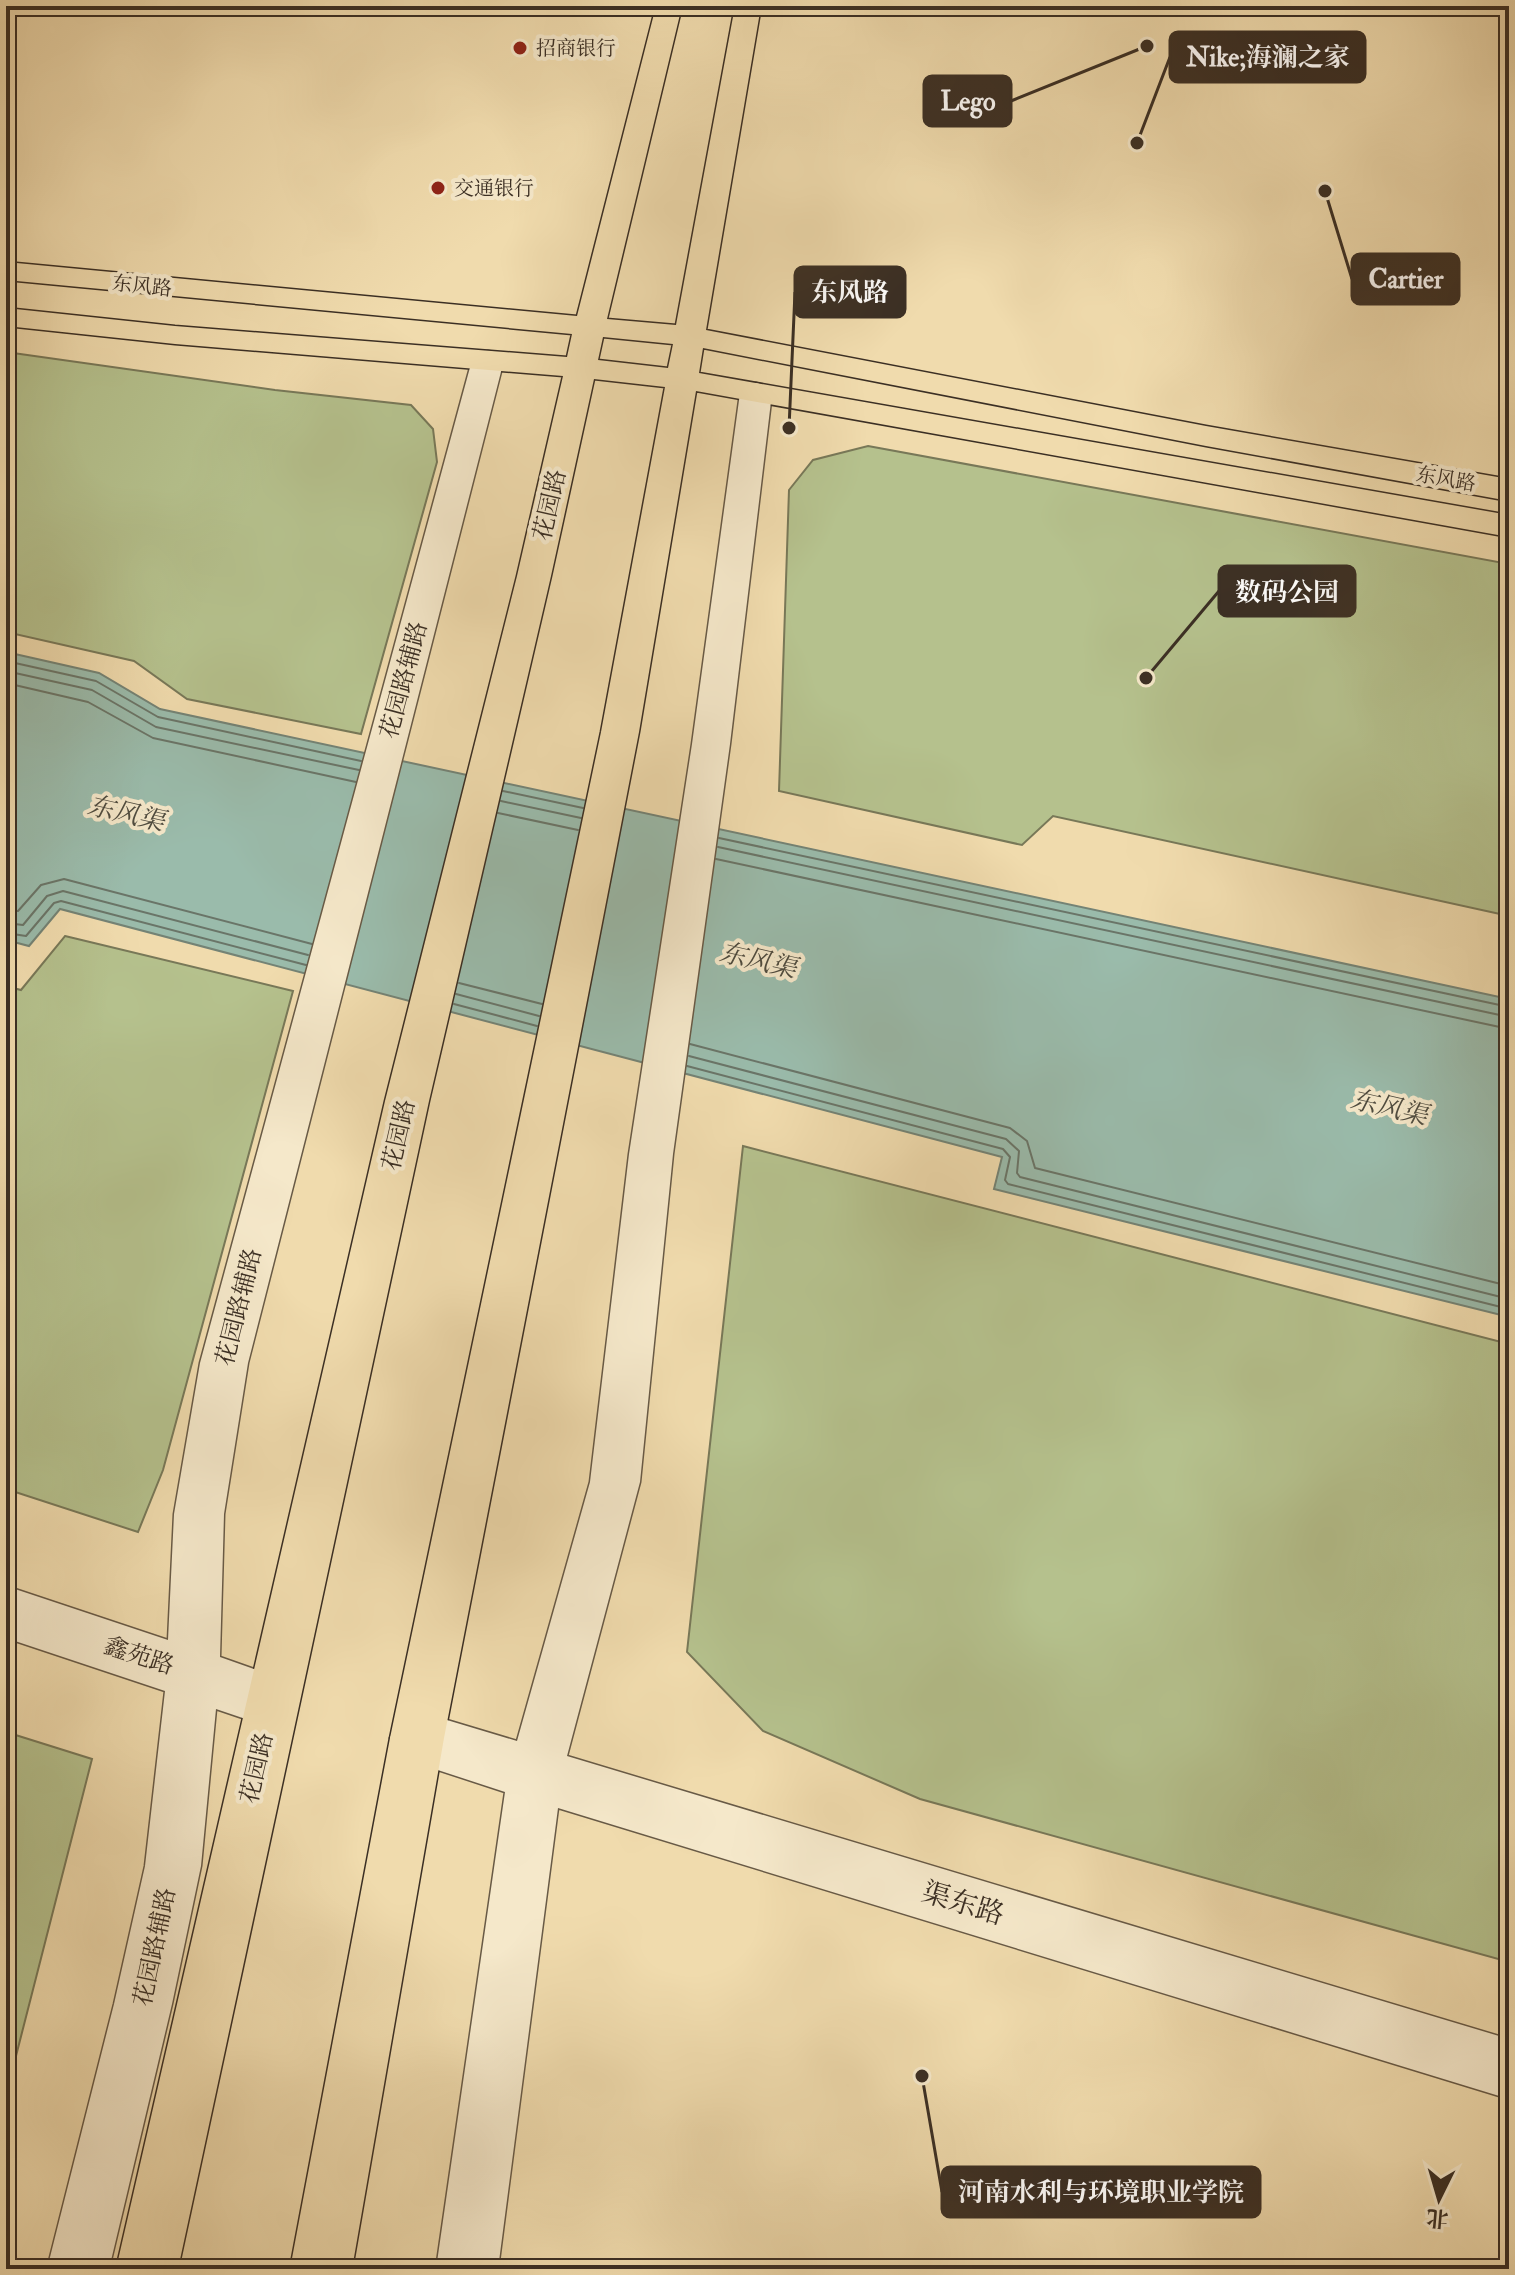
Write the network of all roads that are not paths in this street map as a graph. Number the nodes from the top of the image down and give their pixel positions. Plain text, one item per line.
1 (669, 6) edge
2 (748, 6) edge
3 (6, 271) edge
4 (6, 317) edge
5 (590, 324) junction
6 (690, 336) junction
7 (488, 360) junction
8 (582, 367) junction
9 (682, 379) junction
10 (756, 393) junction
11 (1509, 490) edge
12 (1509, 526) edge
13 (6, 1612) edge
14 (193, 1674) junction
15 (272, 1701) junction
16 (417, 1738) junction
17 (535, 1774) junction
18 (1509, 2069) edge
19 (78, 2269) edge
20 (147, 2269) edge
21 (321, 2269) edge
22 (467, 2269) edge

1 - 5 main road, 花园路
2 - 6 main road
3 - 5 main road, 东风路
4 - 7 main road, 东风路
5 - 6 main road, 东风路
5 - 8 main road, 花园路
6 - 9 main road
6 - 11 main road, 东风路
7 - 8 main road, 东风路
7 - 14 street, 花园路辅路
8 - 9 main road, 东风路
8 - 15 main road, 花园路
9 - 10 main road, 东风路
9 - 16 main road
10 - 12 main road, 东风路
10 - 17 street
13 - 14 street, 鑫苑路
14 - 15 street, 鑫苑路
14 - 19 street, 花园路辅路
15 - 20 main road, 花园路
16 - 17 street, 渠东路
16 - 21 main road
17 - 18 street, 渠东路
17 - 22 street

